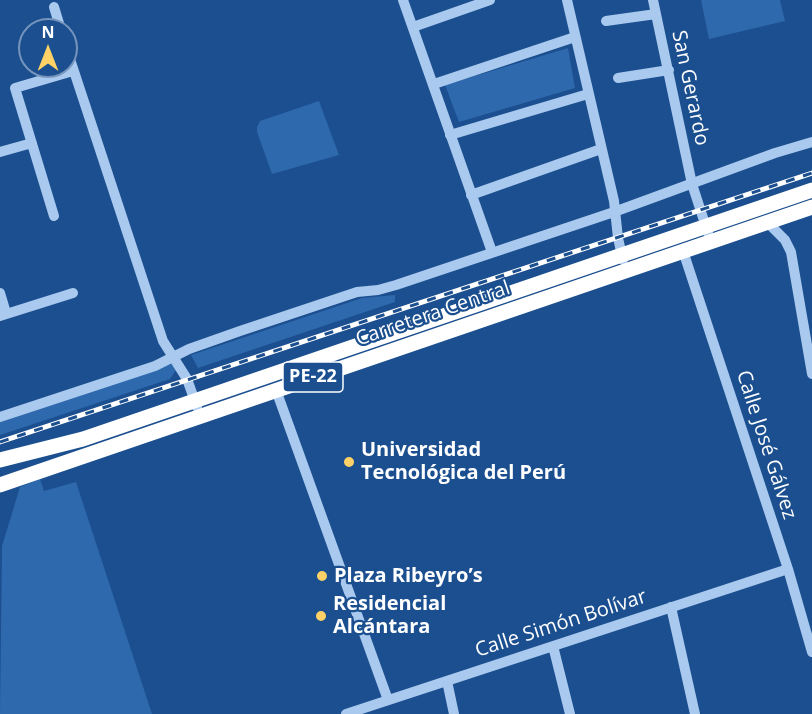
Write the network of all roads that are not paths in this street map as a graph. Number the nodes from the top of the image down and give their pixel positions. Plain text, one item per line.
1 (403, 0) edge
2 (490, 0) edge
3 (567, 0) edge
4 (653, 0) edge
5 (54, 7) dead end
6 (656, 14) junction
7 (57, 18) edge
8 (606, 21) dead end
9 (413, 27) junction
10 (575, 37) junction
11 (669, 70) junction
12 (49, 78) edge
13 (75, 78) edge
14 (618, 78) dead end
15 (434, 84) junction
16 (588, 94) junction
17 (450, 135) junction
18 (32, 142) junction
19 (812, 142) edge
20 (601, 149) junction
21 (0, 152) edge
22 (692, 184) junction
23 (812, 190) edge
24 (471, 195) junction
25 (812, 207) edge
26 (614, 212) junction
27 (54, 216) dead end
28 (767, 222) junction
29 (706, 226) junction
30 (711, 241) junction
31 (682, 251) junction
32 (492, 252) junction
33 (624, 262) junction
34 (0, 293) edge
35 (73, 293) dead end
36 (3, 314) edge
37 (445, 314) junction
38 (450, 330) junction
39 (174, 357) junction
40 (811, 362) edge
41 (812, 374) edge
42 (276, 390) junction
43 (194, 399) junction
44 (200, 415) junction
45 (0, 417) edge
46 (0, 460) edge
47 (0, 485) edge
48 (788, 569) junction
49 (671, 607) junction
50 (807, 622) edge
51 (553, 646) junction
52 (812, 652) edge
53 (447, 681) junction
54 (388, 700) junction
55 (346, 714) edge
56 (454, 714) edge
57 (570, 714) edge
58 (695, 714) edge

1 - 9 street
2 - 9 street
3 - 10 street
4 - 6 street, San Gerardo
5 - 7 street
6 - 8 street
6 - 11 street, San Gerardo
9 - 15 street
10 - 15 street
10 - 16 street
11 - 14 street
11 - 22 street, San Gerardo
12 - 18 street
13 - 39 street
15 - 17 street
16 - 17 street
16 - 20 street
17 - 24 street
18 - 21 street
18 - 27 street
19 - 22 street
20 - 24 street
20 - 26 street
22 - 26 street
22 - 29 street, San Gerardo
23 - 29 highway, Carretera Central / PE-22
24 - 32 street
25 - 28 highway, Carretera Central / PE-22
26 - 32 street
26 - 33 street
28 - 30 highway, Carretera Central / PE-22
28 - 40 street
29 - 30 street, San Gerardo
29 - 33 highway, Carretera Central / PE-22
30 - 31 highway, Carretera Central / PE-22
31 - 33 highway, Carretera Central / PE-22
31 - 48 street, Calle José Gálvez
32 - 39 street
33 - 37 highway, Carretera Central / PE-22
33 - 38 highway, Carretera Central / PE-22
34 - 36 street
35 - 36 street
37 - 38 highway
37 - 43 highway, Carretera Central / PE-22
38 - 42 highway, Carretera Central / PE-22
39 - 43 street
39 - 45 street
40 - 41 street
42 - 44 highway, Carretera Central / PE-22
42 - 54 street
43 - 44 street
43 - 46 highway, Carretera Central / PE-22
44 - 47 highway, Carretera Central / PE-22
48 - 49 street, Calle Simón Bolívar
48 - 50 street, Calle José Gálvez
49 - 51 street, Calle Simón Bolívar
49 - 58 street
50 - 52 street, Calle José Gálvez
51 - 53 street, Calle Simón Bolívar
51 - 57 street
53 - 54 street, Calle Simón Bolívar
53 - 56 street
54 - 55 street, Calle Simón Bolívar

